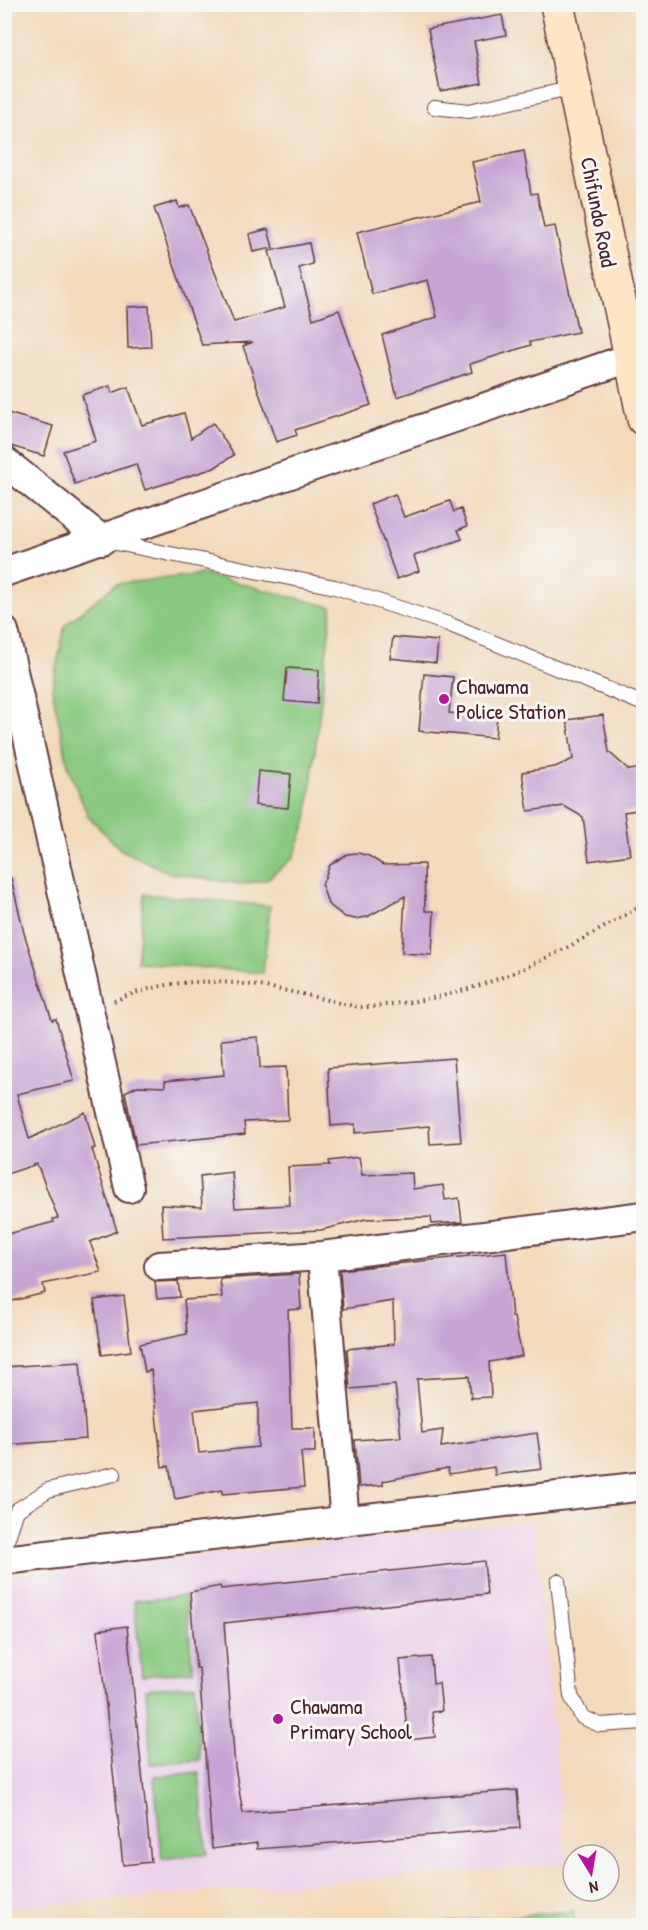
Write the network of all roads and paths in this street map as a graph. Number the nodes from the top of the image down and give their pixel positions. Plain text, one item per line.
1 (557, 4) edge
2 (574, 88) junction
3 (434, 107) dead end
4 (636, 357) edge
5 (644, 419) edge
6 (4, 461) edge
7 (102, 540) junction
8 (4, 572) edge
9 (4, 631) edge
10 (644, 704) edge
11 (644, 904) edge
12 (91, 1012) junction
13 (129, 1188) dead end
14 (644, 1216) edge
15 (322, 1256) junction
16 (159, 1266) dead end
17 (114, 1474) dead end
18 (644, 1486) edge
19 (345, 1521) junction
20 (4, 1550) edge
21 (4, 1560) edge
22 (558, 1581) dead end
23 (644, 1722) edge

1 - 2 street, Chifundo Road
2 - 3 lane
2 - 4 street, Chifundo Road
4 - 5 street, Chifundo Road
4 - 7 street
6 - 7 street
7 - 8 street
7 - 10 lane
9 - 12 street
11 - 12 path
12 - 13 street
14 - 15 street
15 - 16 street
15 - 19 street
17 - 20 lane
18 - 19 street
19 - 21 street
22 - 23 lane

